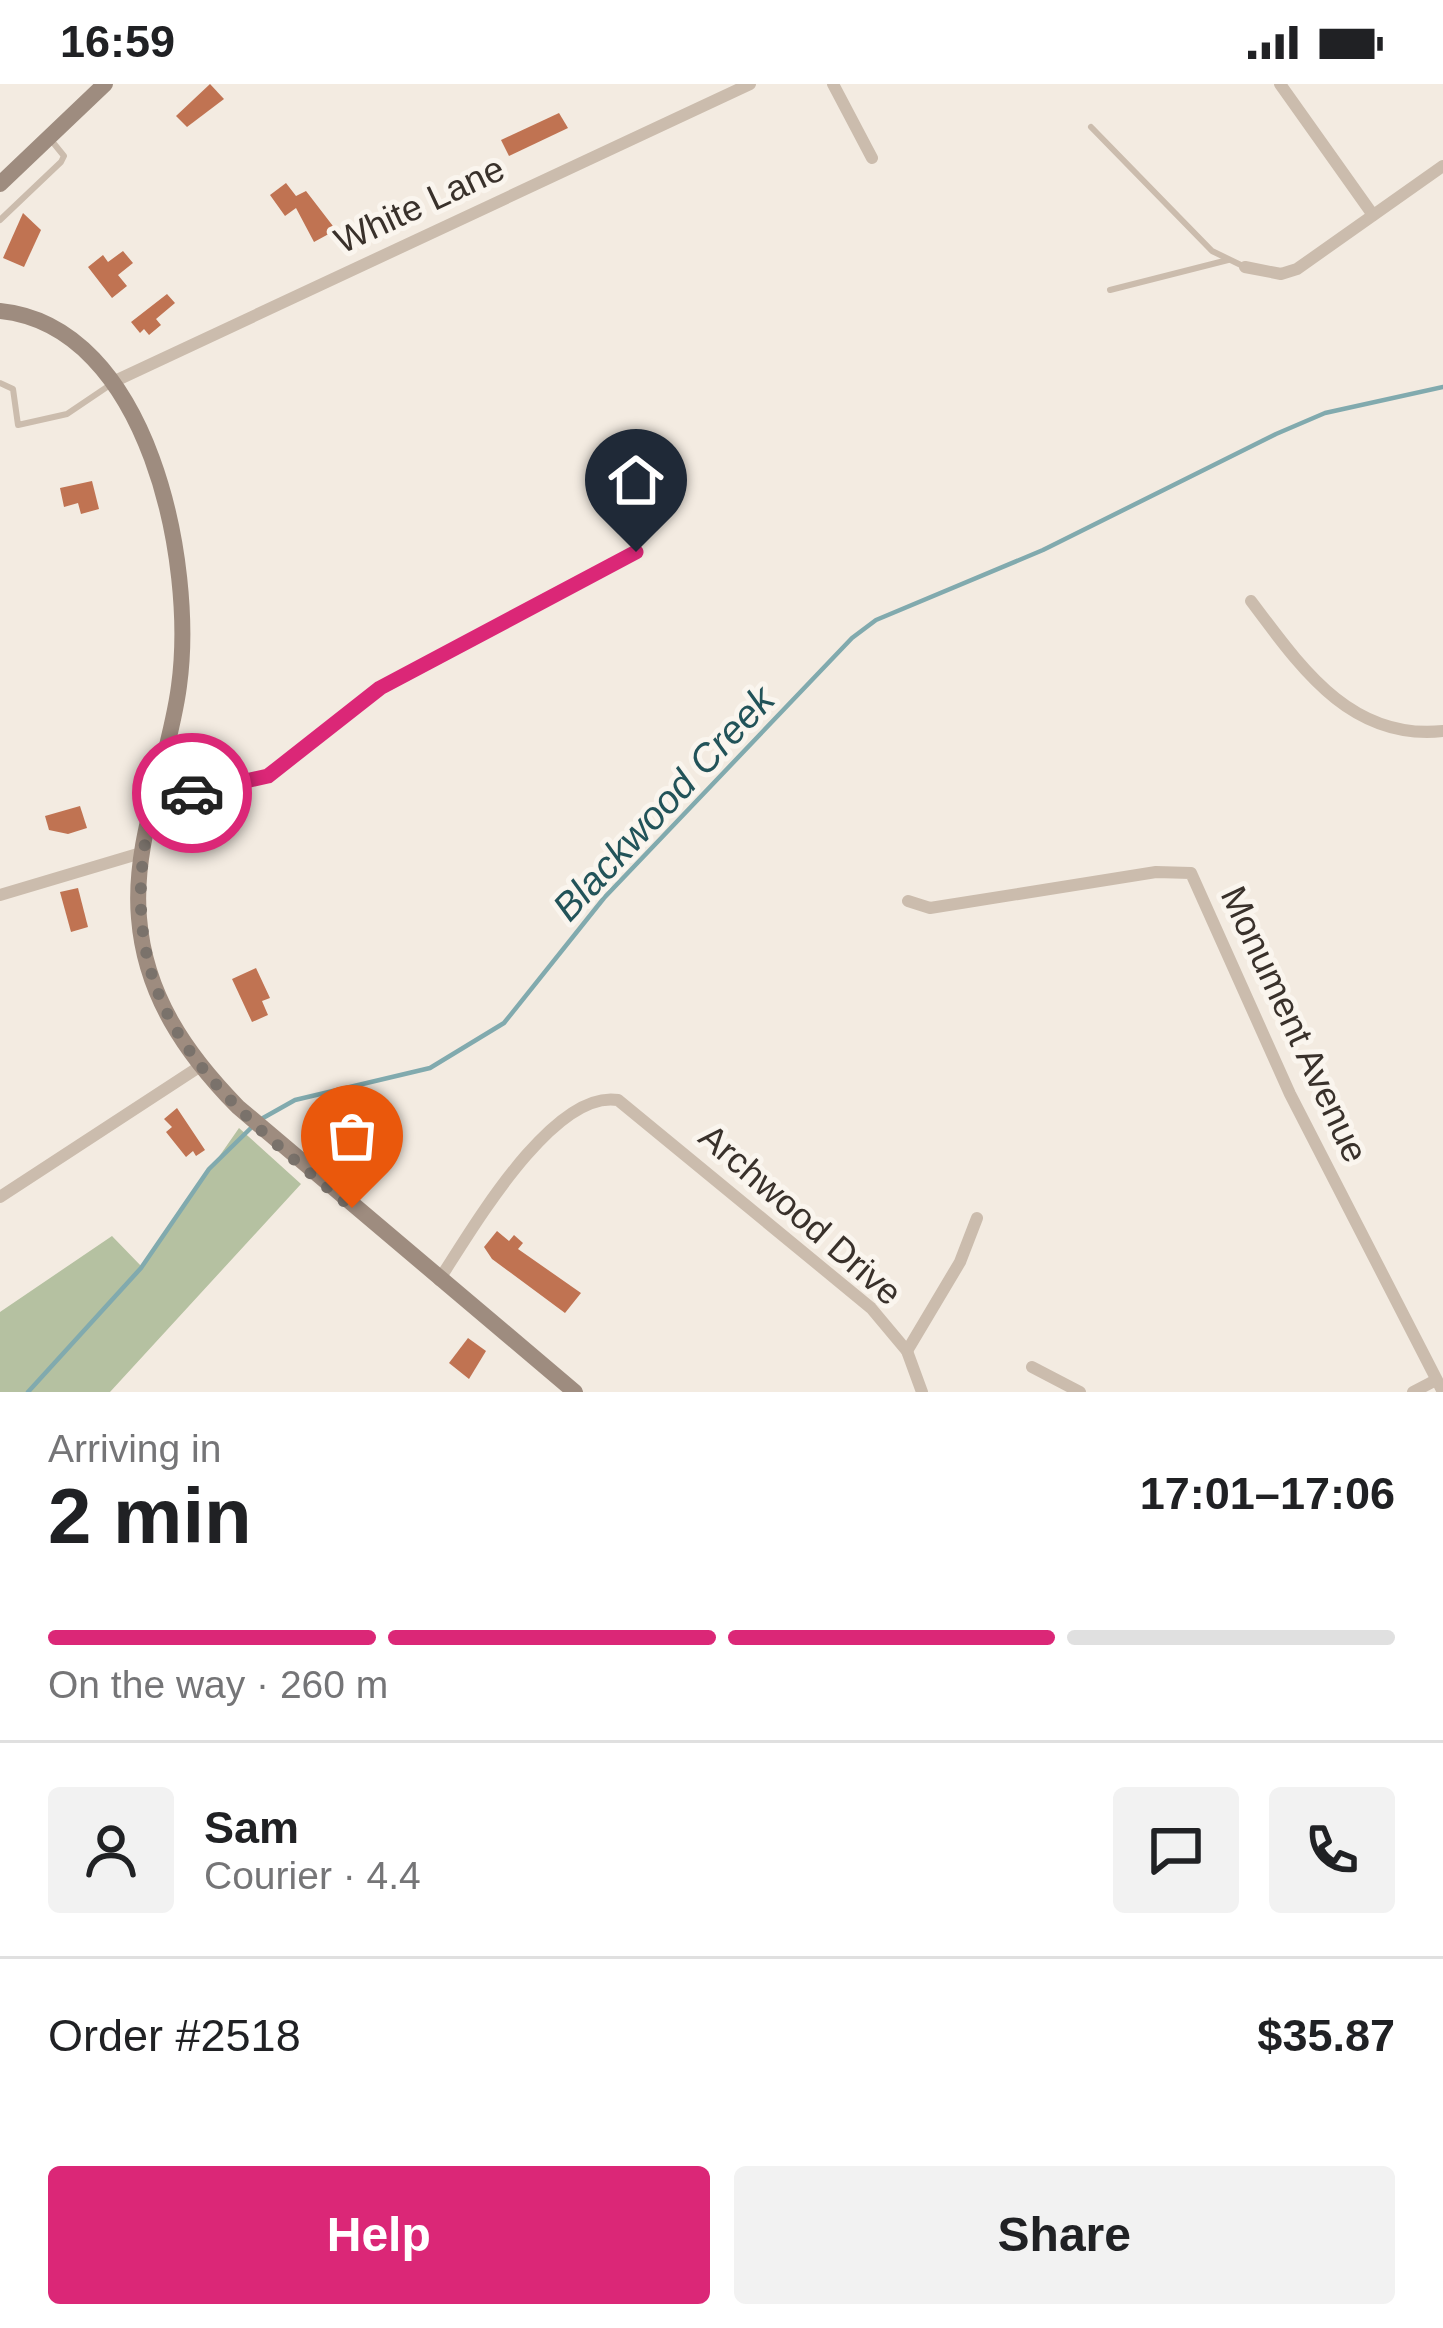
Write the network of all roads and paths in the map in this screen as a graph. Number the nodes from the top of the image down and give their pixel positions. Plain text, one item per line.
1 (105, 84) edge
2 (751, 84) edge
3 (833, 84) edge
4 (1280, 84) edge
5 (1091, 127) dead end
6 (49, 137) junction
7 (872, 158) dead end
8 (1443, 166) edge
9 (0, 184) edge
10 (1373, 215) junction
11 (0, 220) edge
12 (1228, 260) junction
13 (1245, 267) joint
14 (1110, 290) dead end
15 (0, 311) edge
16 (116, 381) junction
17 (0, 383) edge
18 (636, 552) dead end
19 (1251, 601) dead end
20 (1443, 731) edge
21 (154, 798) junction
22 (141, 854) junction
23 (0, 895) edge
24 (908, 902) dead end
25 (199, 1067) junction
26 (0, 1197) edge
27 (977, 1218) dead end
28 (439, 1280) junction
29 (907, 1351) junction
30 (1032, 1367) dead end
31 (1439, 1386) edge
32 (575, 1392) edge
33 (922, 1392) edge
34 (1080, 1392) edge
35 (1413, 1392) edge

1 - 6 main road
2 - 16 street, White Lane
3 - 7 street
4 - 10 street
5 - 12 lane
6 - 9 main road
6 - 11 lane
8 - 10 street
10 - 13 street
12 - 13 lane
12 - 14 lane
15 - 16 main road
16 - 17 lane
16 - 21 main road
18 - 21 street
19 - 20 street
21 - 22 main road
22 - 23 street
22 - 25 main road
24 - 31 street, Monument Avenue
25 - 26 street
25 - 28 main road
27 - 29 street
28 - 29 street, Archwood Drive
28 - 32 main road
29 - 33 street, Archwood Drive
30 - 34 street
31 - 35 street

